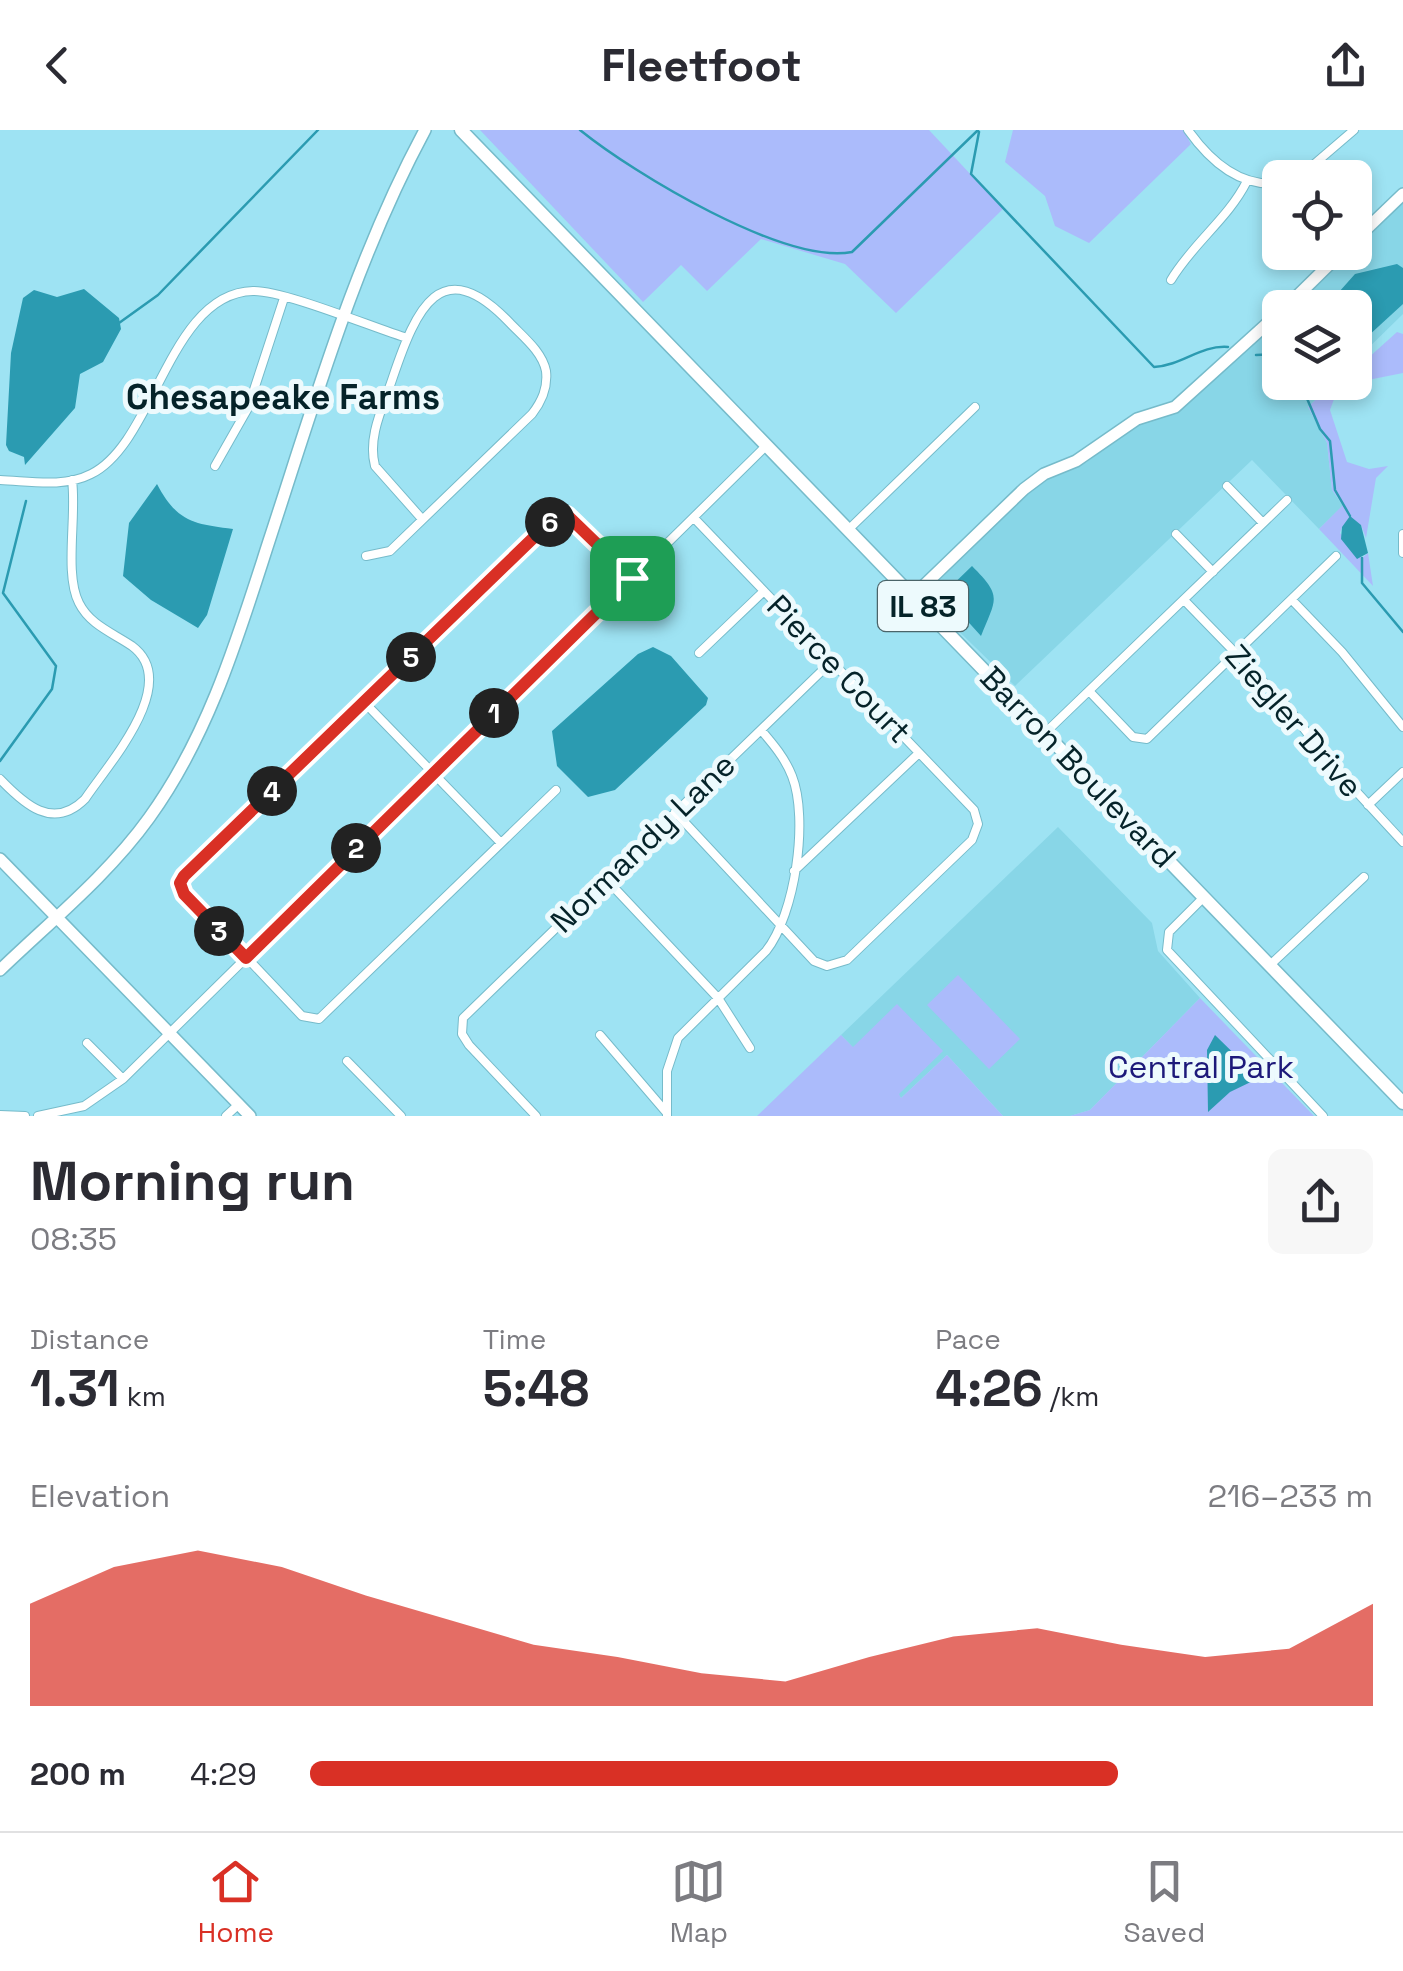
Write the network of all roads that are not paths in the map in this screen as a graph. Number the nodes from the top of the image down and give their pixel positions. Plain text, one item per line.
1 (425, 130) edge
2 (461, 130) edge
3 (1188, 130) edge
4 (1354, 130) edge
5 (1319, 160) edge
6 (1247, 181) junction
7 (1262, 182) edge
8 (1403, 194) edge
9 (1372, 224) edge
10 (1323, 270) edge
11 (1171, 280) dead end
12 (1303, 290) edge
13 (284, 298) junction
14 (343, 318) junction
15 (1262, 328) edge
16 (407, 338) junction
17 (975, 407) dead end
18 (767, 445) junction
19 (215, 466) dead end
20 (0, 480) edge
21 (72, 480) junction
22 (1227, 486) dead end
23 (1287, 500) dead end
24 (694, 518) junction
25 (422, 519) junction
26 (1264, 523) junction
27 (849, 529) junction
28 (1176, 534) dead end
29 (1403, 534) edge
30 (1403, 553) edge
31 (366, 556) dead end
32 (1336, 556) dead end
33 (1212, 572) junction
34 (632, 578) junction
35 (764, 591) junction
36 (913, 596) junction
37 (1184, 600) junction
38 (1292, 600) junction
39 (700, 653) dead end
40 (1236, 653) junction
41 (831, 662) junction
42 (1089, 691) junction
43 (364, 702) junction
44 (1403, 728) edge
45 (760, 730) junction
46 (1045, 733) junction
47 (918, 753) junction
48 (1403, 772) edge
49 (432, 774) junction
50 (0, 779) edge
51 (556, 790) dead end
52 (1368, 805) junction
53 (675, 812) junction
54 (1403, 842) edge
55 (501, 843) junction
56 (0, 859) edge
57 (794, 871) junction
58 (1364, 877) dead end
59 (606, 879) junction
60 (1204, 897) junction
61 (56, 916) junction
62 (782, 924) junction
63 (246, 958) junction
64 (1270, 966) junction
65 (0, 970) edge
66 (718, 998) junction
67 (170, 1034) junction
68 (600, 1035) dead end
69 (88, 1043) dead end
70 (750, 1048) dead end
71 (348, 1061) dead end
72 (123, 1079) junction
73 (1403, 1103) edge
74 (238, 1104) junction
75 (65, 1114) edge
76 (529, 1114) edge
77 (0, 1115) edge
78 (668, 1115) edge
79 (24, 1116) edge
80 (38, 1116) edge
81 (226, 1116) edge
82 (250, 1116) edge
83 (401, 1116) edge
84 (1323, 1116) edge

1 - 14 street
2 - 18 main road, Barron Boulevard / IL 83
3 - 6 street
4 - 5 street
6 - 7 street
6 - 11 street
8 - 9 street
10 - 12 street
13 - 14 street
13 - 19 street
13 - 21 street
14 - 16 street
14 - 61 street
15 - 36 street
16 - 25 street
16 - 25 street
17 - 27 street
18 - 24 street
18 - 27 main road, Barron Boulevard / IL 83
20 - 21 street
21 - 50 street
22 - 26 street
23 - 26 street
24 - 34 street
24 - 35 street, Pierce Court
25 - 31 street
26 - 33 street
27 - 36 main road, Barron Boulevard / IL 83
28 - 33 street
29 - 30 street
32 - 38 street
33 - 37 street
34 - 43 street
34 - 49 street
35 - 39 street
35 - 41 street, Pierce Court
36 - 46 main road, Barron Boulevard / IL 83
37 - 40 street, Ziegler Drive
37 - 42 street
38 - 40 street
38 - 44 street
40 - 42 street
40 - 52 street, Ziegler Drive
41 - 45 street, Normandy Lane
41 - 47 street, Pierce Court
42 - 46 street
43 - 49 street
43 - 63 street
45 - 53 street, Normandy Lane
45 - 57 street
46 - 60 main road, Barron Boulevard / IL 83
47 - 57 street
47 - 62 street, Pierce Court
48 - 52 street
49 - 55 street
49 - 63 street
51 - 55 street
52 - 54 street, Ziegler Drive
53 - 59 street, Normandy Lane
53 - 62 street
55 - 63 street
56 - 61 street
57 - 62 street
58 - 64 street
59 - 66 street
59 - 76 street, Normandy Lane
60 - 64 main road, Barron Boulevard / IL 83
60 - 84 street
61 - 65 street
61 - 67 street
62 - 66 street
63 - 67 street
64 - 73 main road, Barron Boulevard / IL 83
66 - 70 street
66 - 78 street
67 - 72 street
67 - 74 street
68 - 78 street
69 - 72 street
71 - 83 street
72 - 75 street
74 - 81 street
74 - 82 street
75 - 80 street
77 - 79 street

